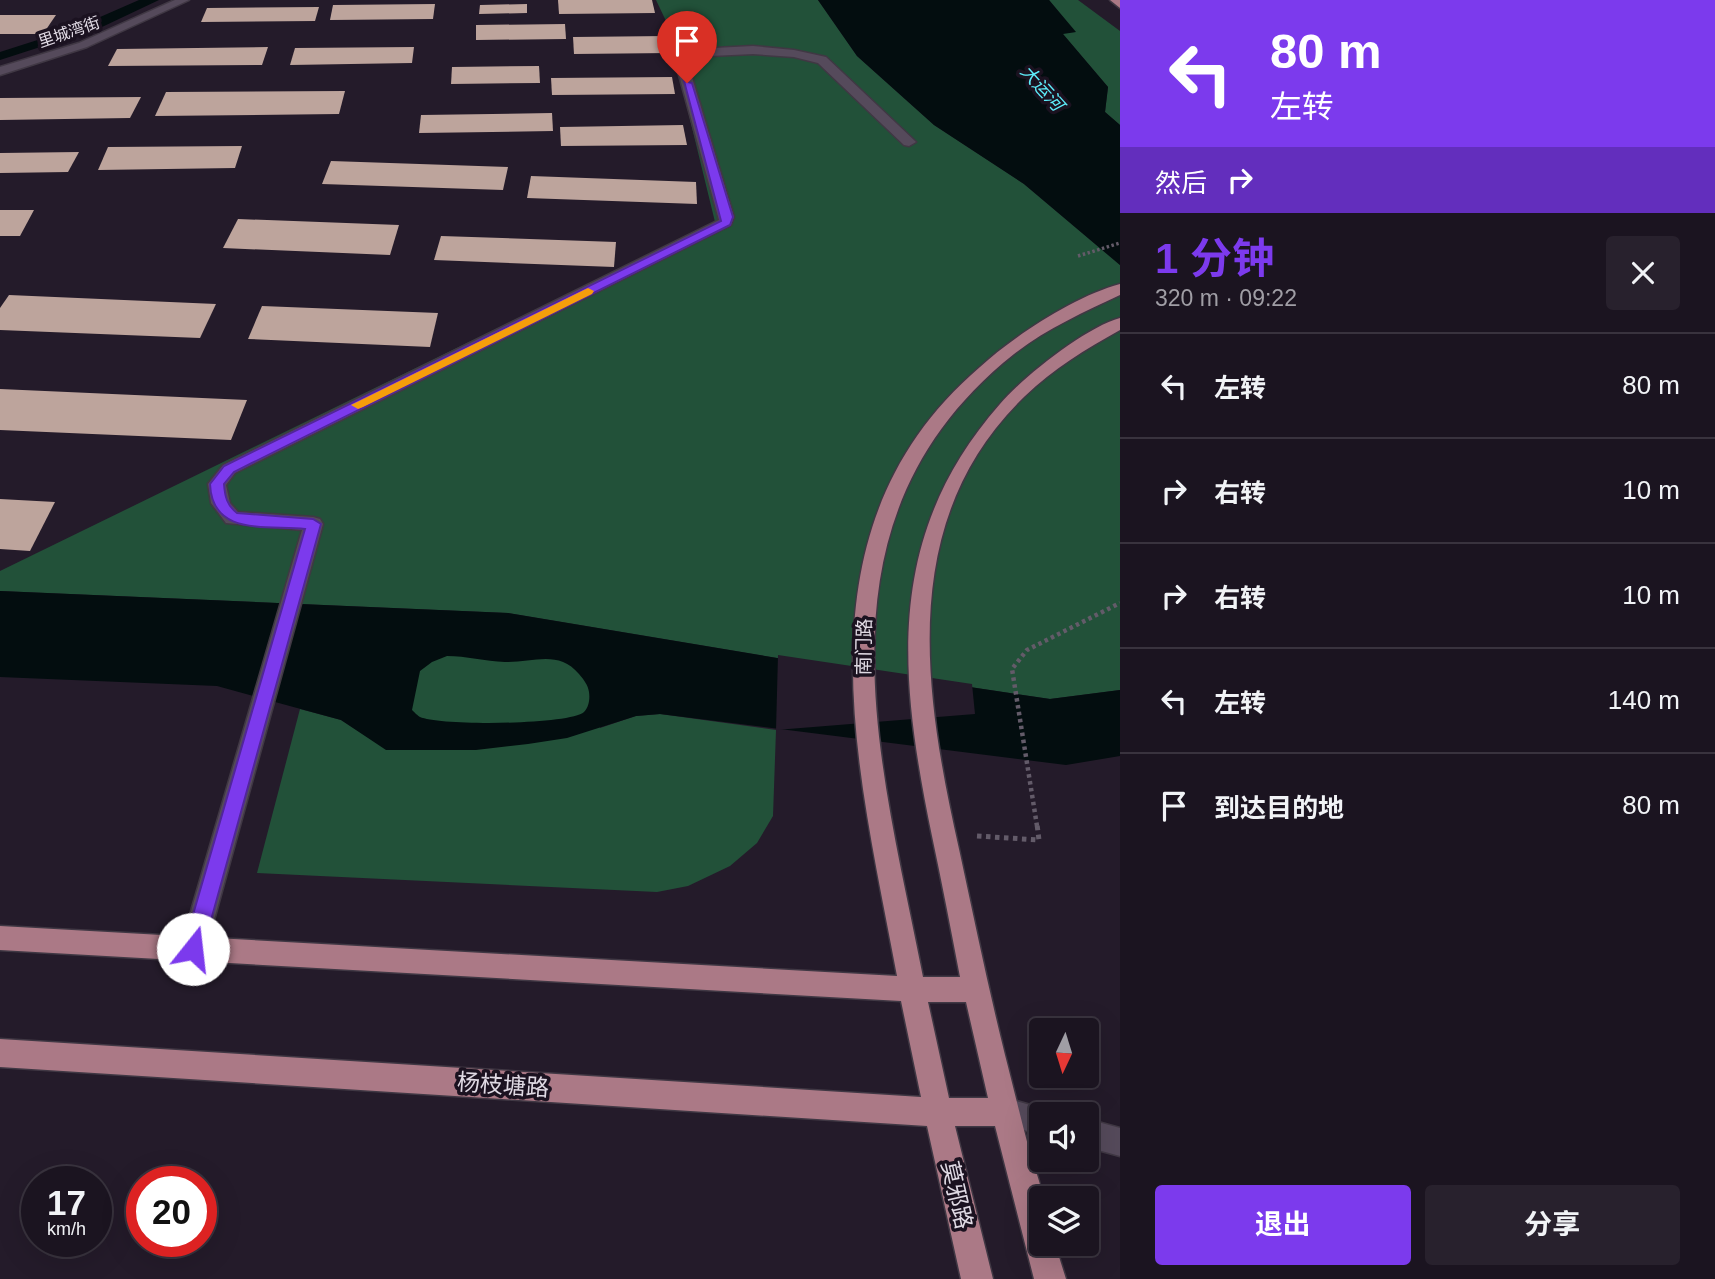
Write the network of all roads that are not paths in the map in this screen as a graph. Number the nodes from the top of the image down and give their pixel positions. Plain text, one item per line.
1 (184, 0) edge
2 (1115, 0) edge
3 (1120, 5) edge
4 (0, 71) edge
5 (909, 142) dead end
6 (1120, 289) edge
7 (1120, 323) edge
8 (0, 938) edge
9 (193, 949) junction
10 (911, 989) junction
11 (976, 990) junction
12 (0, 1053) edge
13 (937, 1112) junction
14 (1006, 1112) junction
15 (1029, 1118) edge
16 (1099, 1136) edge
17 (1120, 1142) edge
18 (976, 1279) edge
19 (1049, 1279) edge

1 - 4 street, 里城湾街
2 - 3 main road
5 - 9 street
6 - 10 main road, 南门路
7 - 11 main road
8 - 9 main road
9 - 10 main road
10 - 11 main road
10 - 13 main road, 南门路
11 - 14 main road
12 - 13 main road, 杨枝塘路
13 - 14 main road, 杨枝塘路
13 - 18 main road, 莫邪路
14 - 15 street
14 - 19 main road
16 - 17 street

